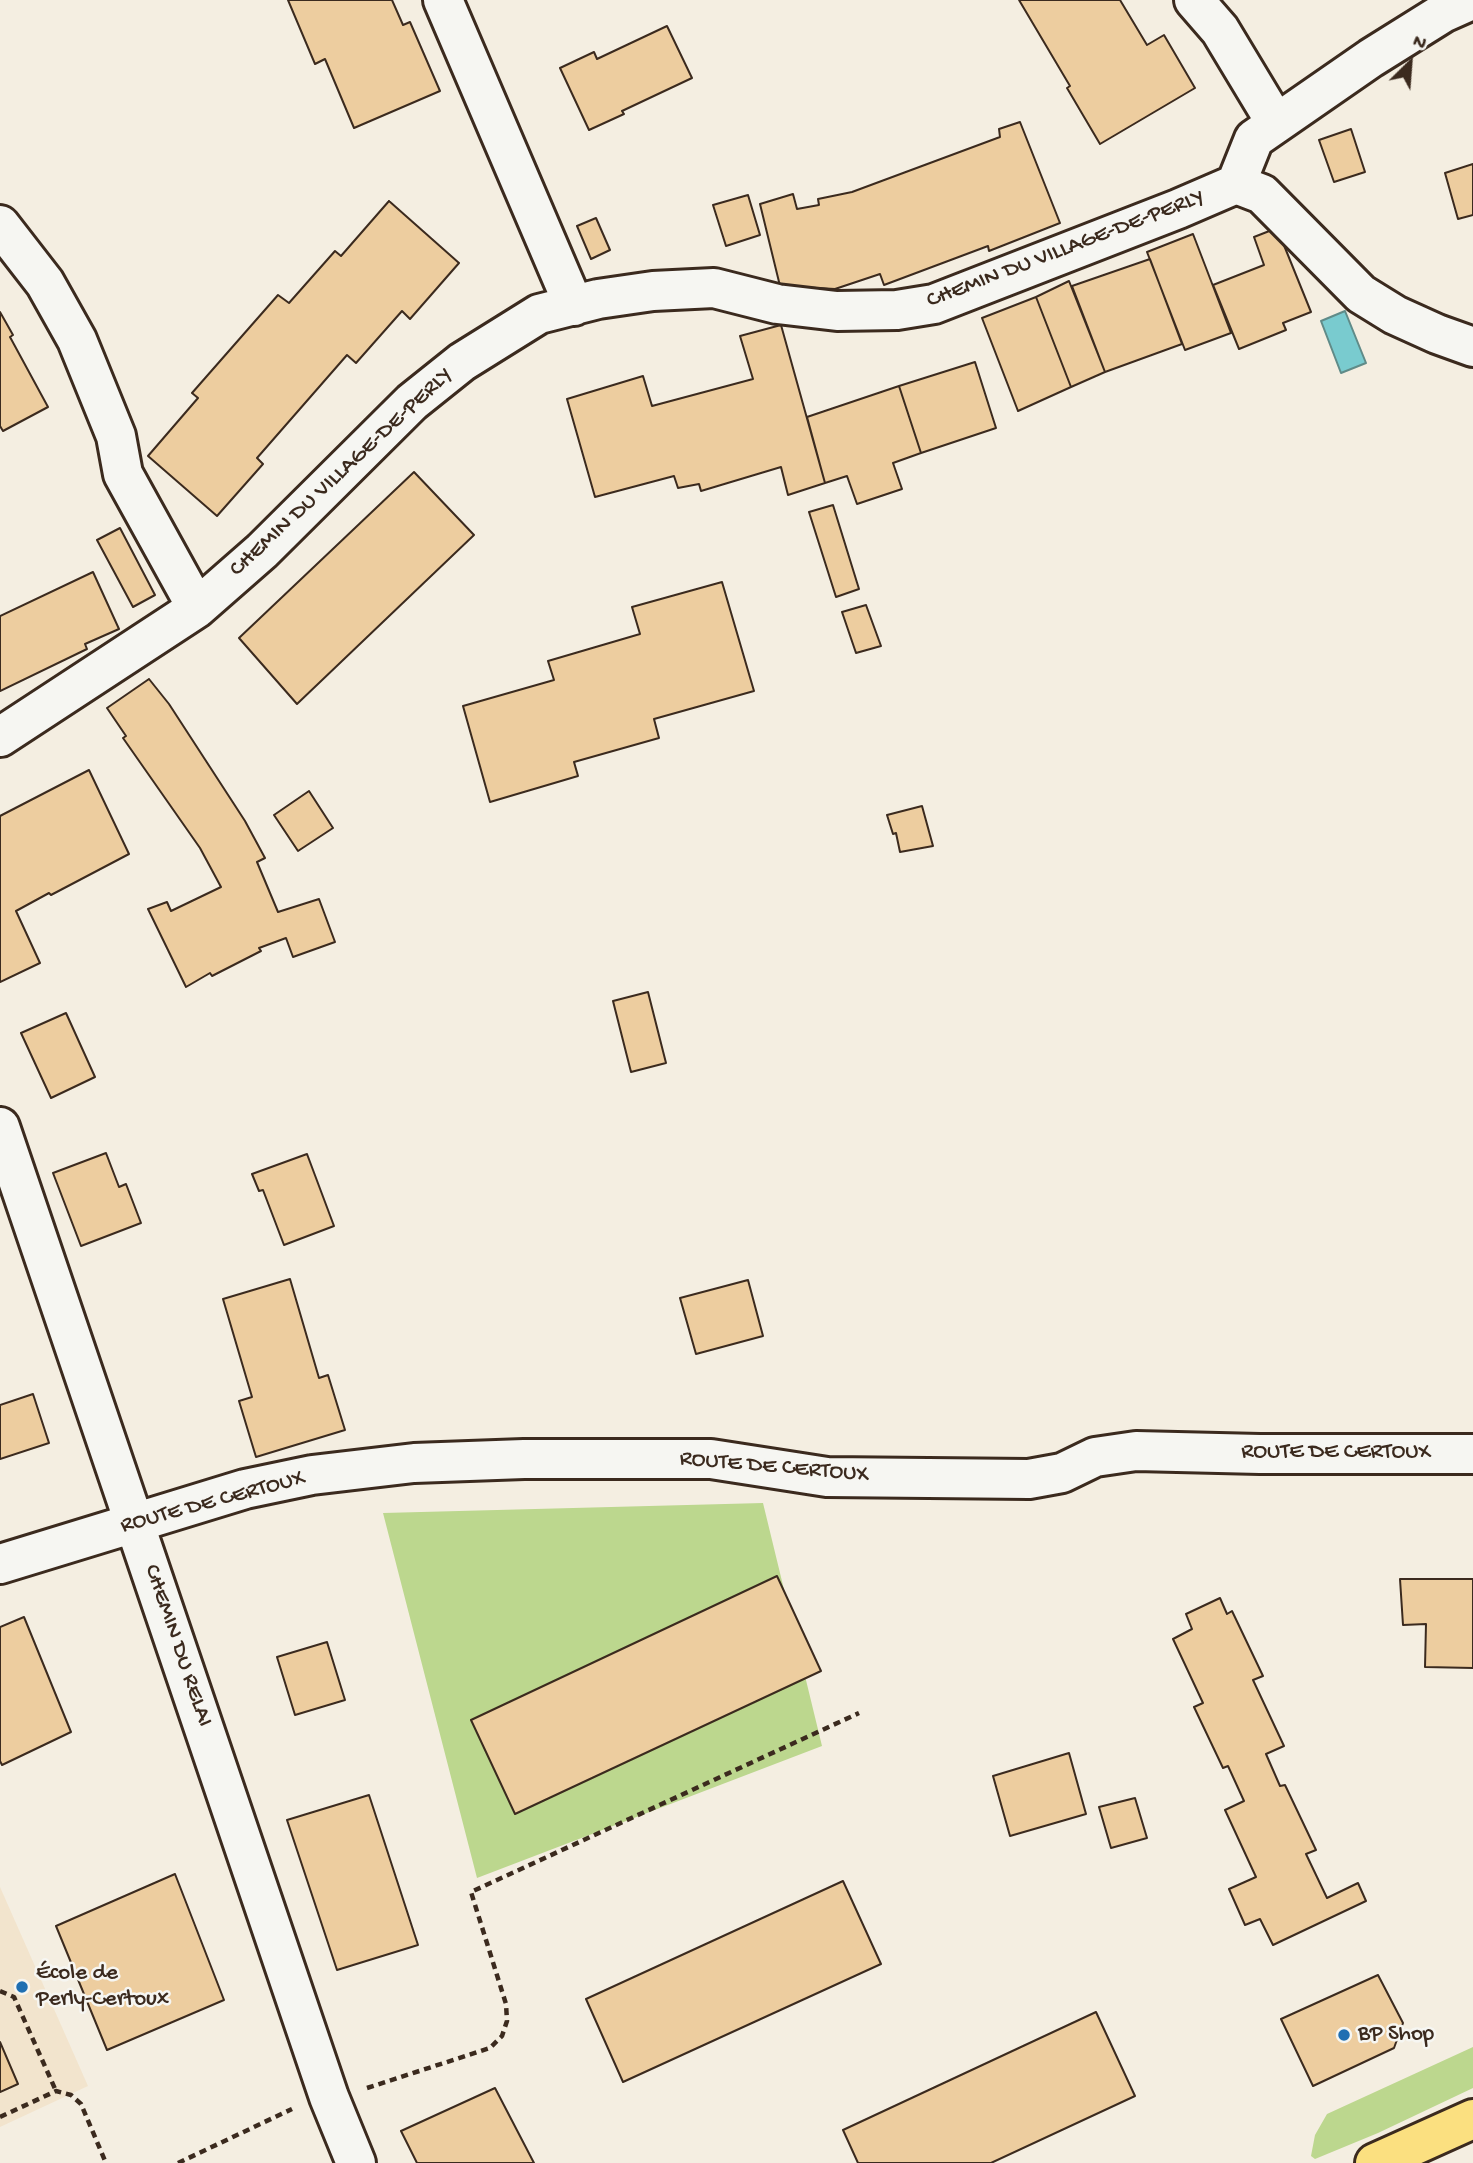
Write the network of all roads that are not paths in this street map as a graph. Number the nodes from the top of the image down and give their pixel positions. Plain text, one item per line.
1 (443, 0) edge
2 (1195, 0) edge
3 (1472, 0) edge
4 (1276, 122) junction
5 (1236, 184) junction
6 (0, 225) edge
7 (574, 306) junction
8 (1473, 346) edge
9 (197, 608) junction
10 (0, 737) edge
11 (0, 1127) edge
12 (1473, 1454) edge
13 (135, 1523) junction
14 (0, 1564) edge
15 (1473, 2119) edge
16 (1383, 2161) edge
17 (356, 2163) edge

1 - 7 street
2 - 4 street
3 - 4 street
4 - 5 street
5 - 7 street, CHEMIN DU VILLAGE-DE-PERLY
5 - 8 street
6 - 9 street
7 - 9 street, CHEMIN DU VILLAGE-DE-PERLY
9 - 10 street, CHEMIN DU VILLAGE-DE-PERLY
11 - 13 street, CHEMIN DU RELAI
12 - 13 street, ROUTE DE CERTOUX
13 - 14 street, ROUTE DE CERTOUX
13 - 17 street, CHEMIN DU RELAI
15 - 16 main road

